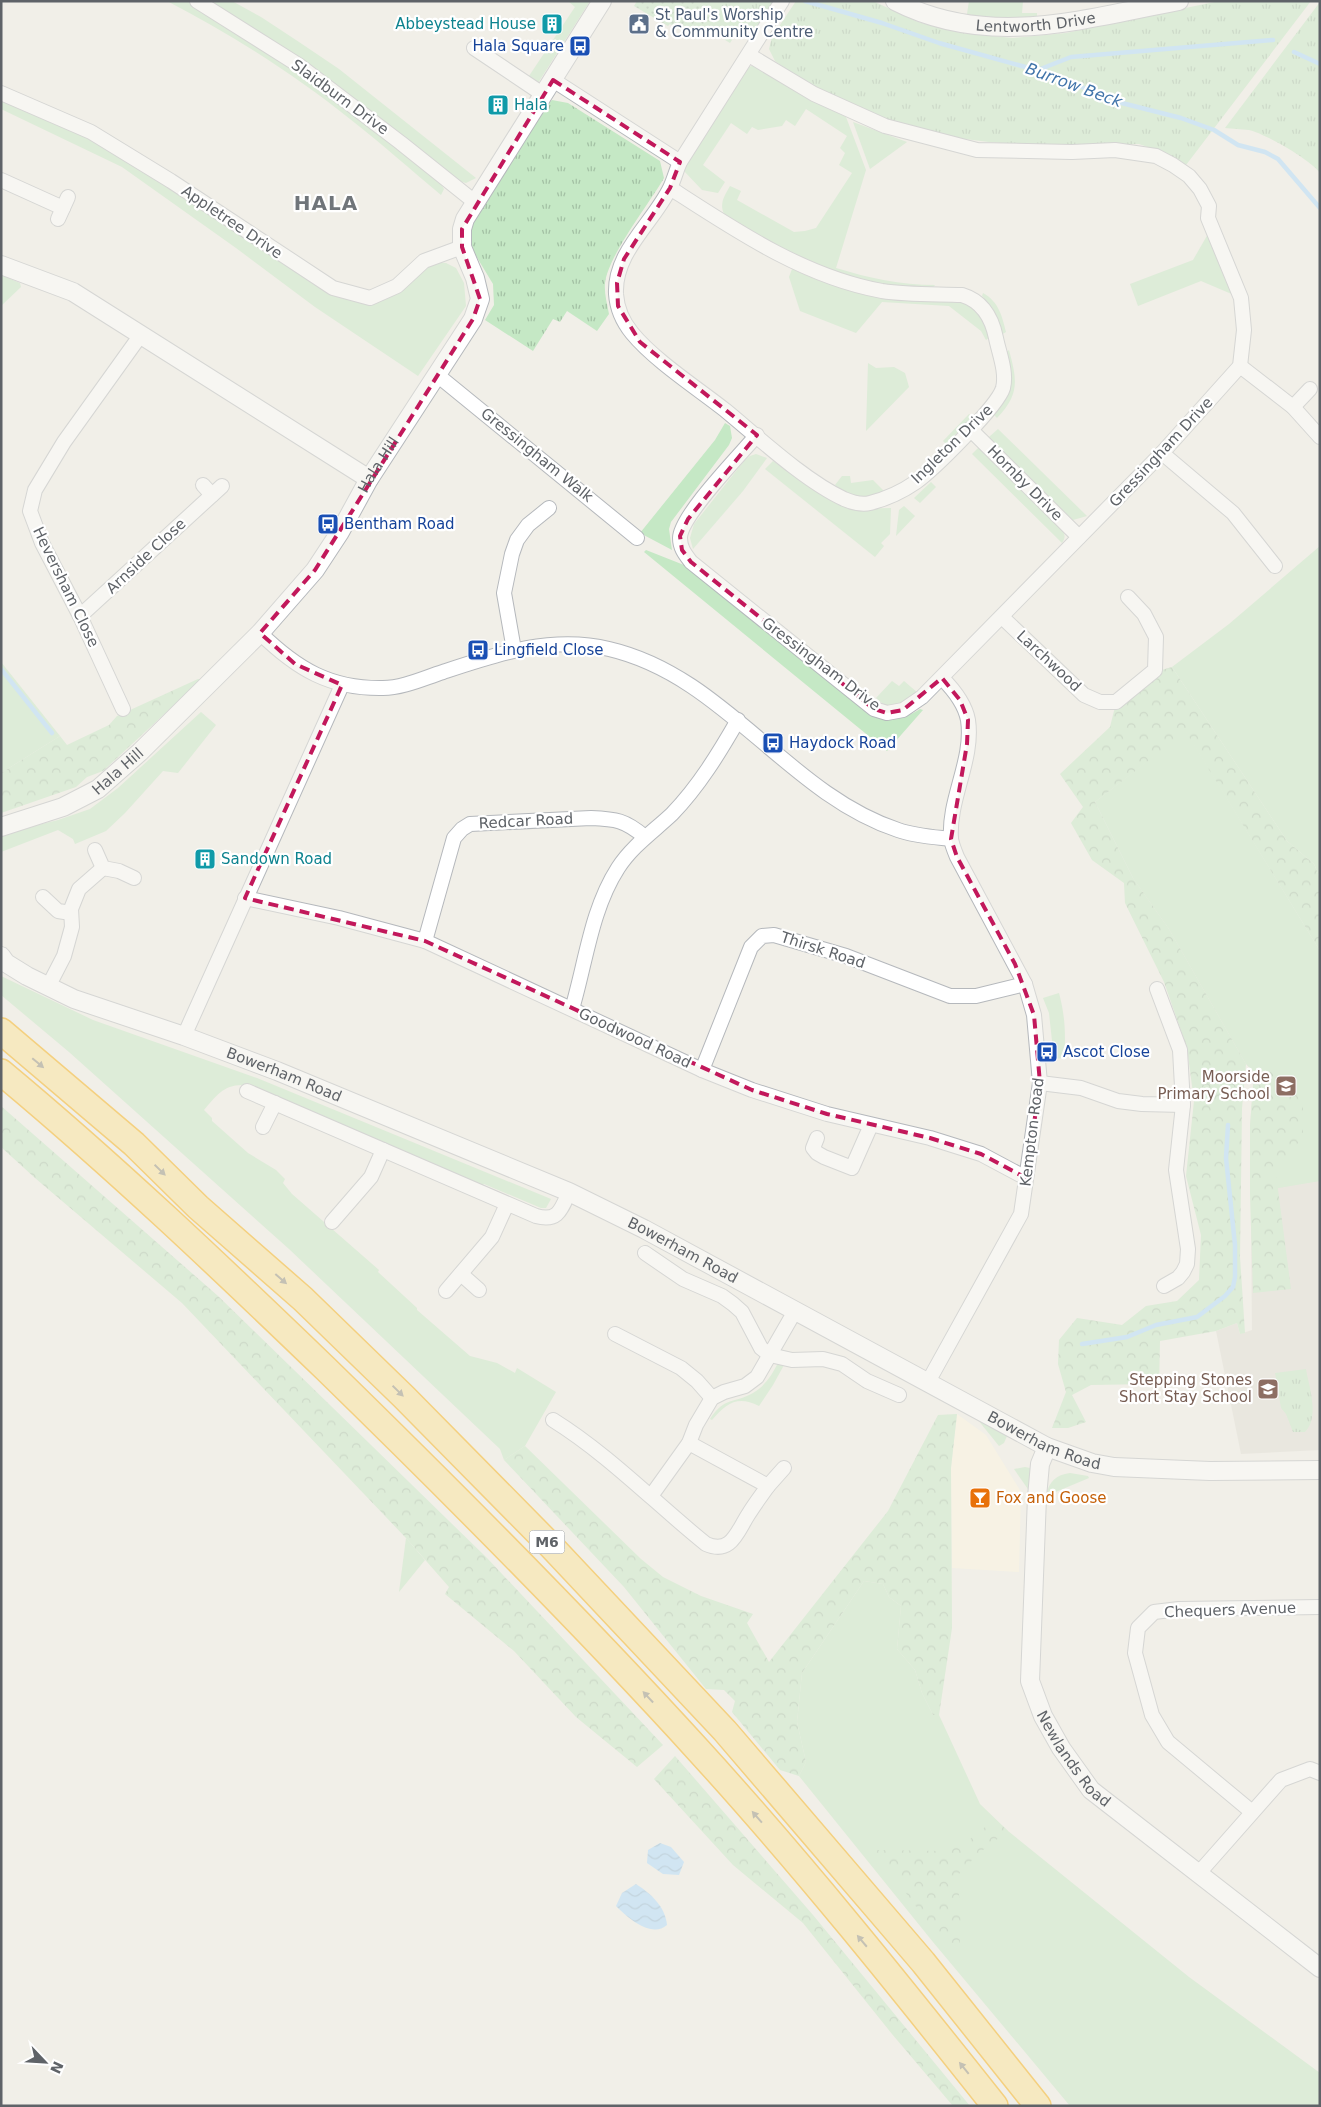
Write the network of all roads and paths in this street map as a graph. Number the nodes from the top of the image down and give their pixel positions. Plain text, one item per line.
1 (197, 1) edge
2 (602, 1) edge
3 (782, 1) edge
4 (895, 1) edge
5 (1179, 1) edge
6 (474, 48) dead end
7 (749, 55) junction
8 (553, 80) junction
9 (1, 92) edge
10 (544, 95) junction
11 (680, 162) junction
12 (1, 180) edge
13 (670, 188) junction
14 (476, 203) junction
15 (63, 208) dead end
16 (462, 247) junction
17 (1, 265) edge
18 (140, 336) junction
19 (1240, 366) junction
20 (436, 374) junction
21 (1310, 389) dead end
22 (1293, 407) junction
23 (970, 429) junction
24 (757, 435) junction
25 (1320, 437) edge
26 (1162, 453) junction
27 (369, 479) junction
28 (212, 489) dead end
29 (549, 508) dead end
30 (1079, 537) junction
31 (637, 538) dead end
32 (1275, 566) dead end
33 (1128, 597) dead end
34 (80, 616) junction
35 (1002, 617) junction
36 (260, 633) junction
37 (514, 650) junction
38 (942, 678) junction
39 (342, 685) junction
40 (123, 709) dead end
41 (738, 720) junction
42 (1, 827) edge
43 (645, 837) junction
44 (951, 840) junction
45 (95, 850) dead end
46 (103, 868) junction
47 (134, 878) dead end
48 (42, 897) dead end
49 (245, 898) junction
50 (71, 913) junction
51 (425, 941) junction
52 (1, 956) edge
53 (1025, 984) junction
54 (48, 987) junction
55 (1157, 989) dead end
56 (572, 1009) junction
57 (1, 1031) edge
58 (184, 1036) junction
59 (702, 1070) junction
60 (1, 1072) edge
61 (1040, 1083) junction
62 (247, 1091) dead end
63 (275, 1103) junction
64 (1183, 1105) junction
65 (872, 1125) junction
66 (263, 1127) dead end
67 (817, 1138) dead end
68 (383, 1150) junction
69 (1026, 1178) junction
70 (569, 1192) junction
71 (507, 1204) junction
72 (332, 1222) dead end
73 (644, 1253) dead end
74 (461, 1274) junction
75 (1164, 1286) dead end
76 (479, 1290) dead end
77 (446, 1291) dead end
78 (796, 1311) junction
79 (615, 1334) dead end
80 (770, 1355) junction
81 (928, 1382) junction
82 (899, 1395) dead end
83 (712, 1398) junction
84 (552, 1420) dead end
85 (689, 1443) junction
86 (1047, 1447) junction
87 (784, 1468) dead end
88 (1320, 1470) edge
89 (768, 1486) junction
90 (651, 1496) junction
91 (1320, 1608) edge
92 (1320, 1773) edge
93 (1252, 1812) junction
94 (1198, 1874) junction
95 (1320, 1968) edge
96 (995, 2106) edge
97 (1038, 2106) edge

1 - 14 street, Slaidburn Drive
2 - 8 street, Hala Hill
3 - 7 street
4 - 5 street, Lentworth Drive
6 - 10 street
7 - 11 street
7 - 19 street
8 - 10 street, Hala Hill
8 - 11 street
9 - 16 street, Appletree Drive
10 - 14 street, Hala Hill
11 - 13 street
12 - 15 street
13 - 23 street, Ingleton Drive
13 - 24 street, Ingleton Drive
14 - 16 street, Hala Hill
16 - 20 street, Hala Hill
17 - 18 street
18 - 27 street
18 - 34 street, Heversham Close
19 - 22 street
19 - 26 street, Gressingham Drive
20 - 27 street, Hala Hill
20 - 31 street, Gressingham Walk
21 - 22 street
22 - 25 street
23 - 24 street, Ingleton Drive
23 - 30 street, Hornby Drive
24 - 38 street, Gressingham Drive
26 - 30 street, Gressingham Drive
26 - 32 street
27 - 36 street, Hala Hill
28 - 34 street, Arnside Close
29 - 37 street
30 - 35 street, Gressingham Drive
33 - 35 street, Larchwood
34 - 40 street, Heversham Close
35 - 38 street, Gressingham Drive
36 - 39 street
36 - 42 street, Hala Hill
37 - 39 street
37 - 41 street
38 - 44 street, Kempton Road
39 - 49 street
41 - 43 street
41 - 44 street
43 - 51 street, Redcar Road
43 - 56 street
44 - 53 street, Kempton Road
45 - 46 street
46 - 47 street
46 - 50 street
48 - 50 street
49 - 51 street, Goodwood Road
49 - 58 street
50 - 54 street
51 - 56 street, Goodwood Road
52 - 54 street, Bowerham Road
53 - 59 street, Thirsk Road
53 - 61 street, Kempton Road
54 - 58 street, Bowerham Road
55 - 64 street
56 - 59 street, Goodwood Road
57 -> 97 highway, M6
58 - 70 street, Bowerham Road
59 - 65 street, Goodwood Road
96 -> 60 highway, M6
61 - 64 street
61 - 69 street, Kempton Road
62 - 63 street, Bowerham Road
63 - 66 street, Bowerham Road
63 - 68 street, Bowerham Road
64 - 75 street
65 - 67 street
65 - 69 street, Goodwood Road
68 - 71 street, Bowerham Road
68 - 72 street
69 - 81 street, Kempton Road
70 - 71 street, Bowerham Road
70 - 78 street, Bowerham Road
71 - 74 street
73 - 80 street, Bowerham Road
74 - 76 street
74 - 77 street
78 - 80 street
78 - 81 street, Bowerham Road
79 - 83 street
80 - 82 street
80 - 83 street
81 - 86 street, Bowerham Road
83 - 85 street
84 - 90 street
85 - 89 street
85 - 90 street
86 - 88 street, Bowerham Road
86 - 94 street, Newlands Road
87 - 89 street
89 - 90 street
91 - 93 street, Chequers Avenue
92 - 93 street
93 - 94 street
94 - 95 street, Newlands Road

